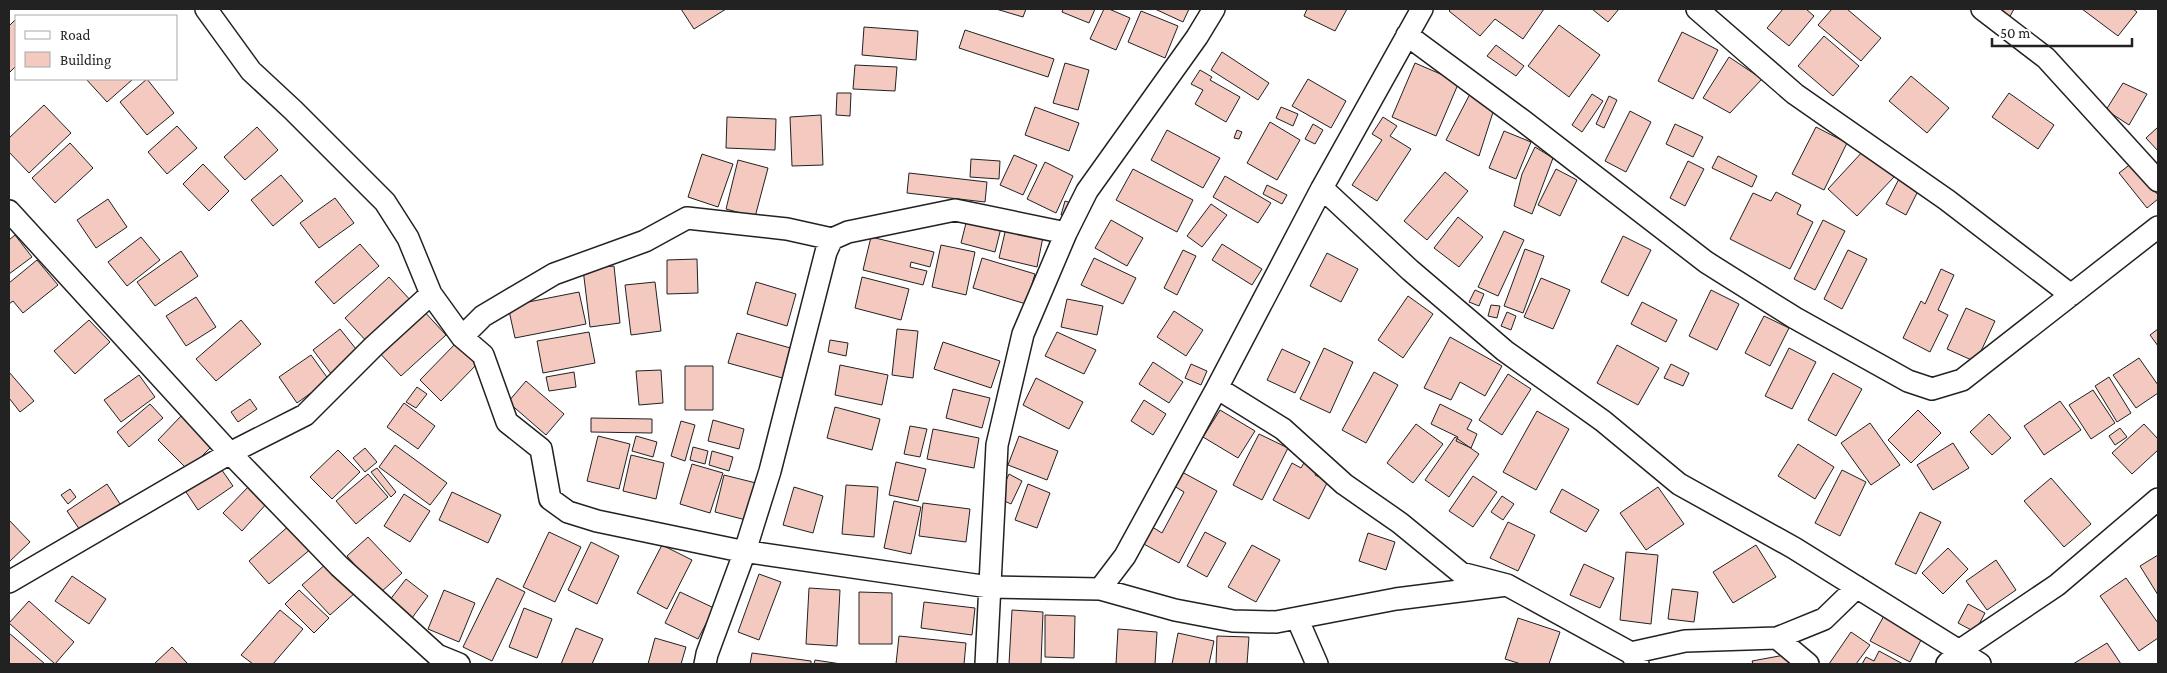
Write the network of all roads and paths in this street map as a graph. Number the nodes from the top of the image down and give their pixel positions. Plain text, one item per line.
1 (206, 9) edge
2 (1214, 9) edge
3 (1422, 9) edge
4 (1697, 9) edge
5 (1982, 9) edge
6 (1407, 35) junction
7 (2158, 181) edge
8 (1322, 188) junction
9 (9, 211) edge
10 (2158, 227) edge
11 (1066, 233) junction
12 (832, 239) junction
13 (430, 294) junction
14 (2071, 295) junction
15 (462, 337) junction
16 (1217, 388) junction
17 (230, 453) junction
18 (2158, 499) edge
19 (745, 551) junction
20 (9, 582) edge
21 (1507, 585) junction
22 (1857, 587) junction
23 (989, 588) junction
24 (1100, 589) junction
25 (1297, 618) junction
26 (1777, 638) junction
27 (1953, 658) edge
28 (1634, 659) edge
29 (459, 664) edge
30 (706, 664) edge
31 (986, 664) edge
32 (1317, 664) edge
33 (1808, 664) edge
34 (1980, 664) edge

1 - 13 street
2 - 11 street
3 - 6 street
4 - 14 street
5 - 7 street
6 - 8 street
6 - 14 street
8 - 16 street
8 - 22 street
9 - 17 street
10 - 14 street
11 - 12 street
11 - 23 street
12 - 15 street
12 - 19 street
13 - 15 street
13 - 17 street
15 - 19 street
16 - 21 street
16 - 24 street
17 - 20 street
17 - 29 street
18 - 27 street
19 - 23 street
19 - 30 street
21 - 25 street
21 - 28 street
22 - 26 street
22 - 27 street
23 - 24 street
23 - 31 street
24 - 25 street
25 - 32 street
26 - 28 street
26 - 33 street
27 - 34 street

